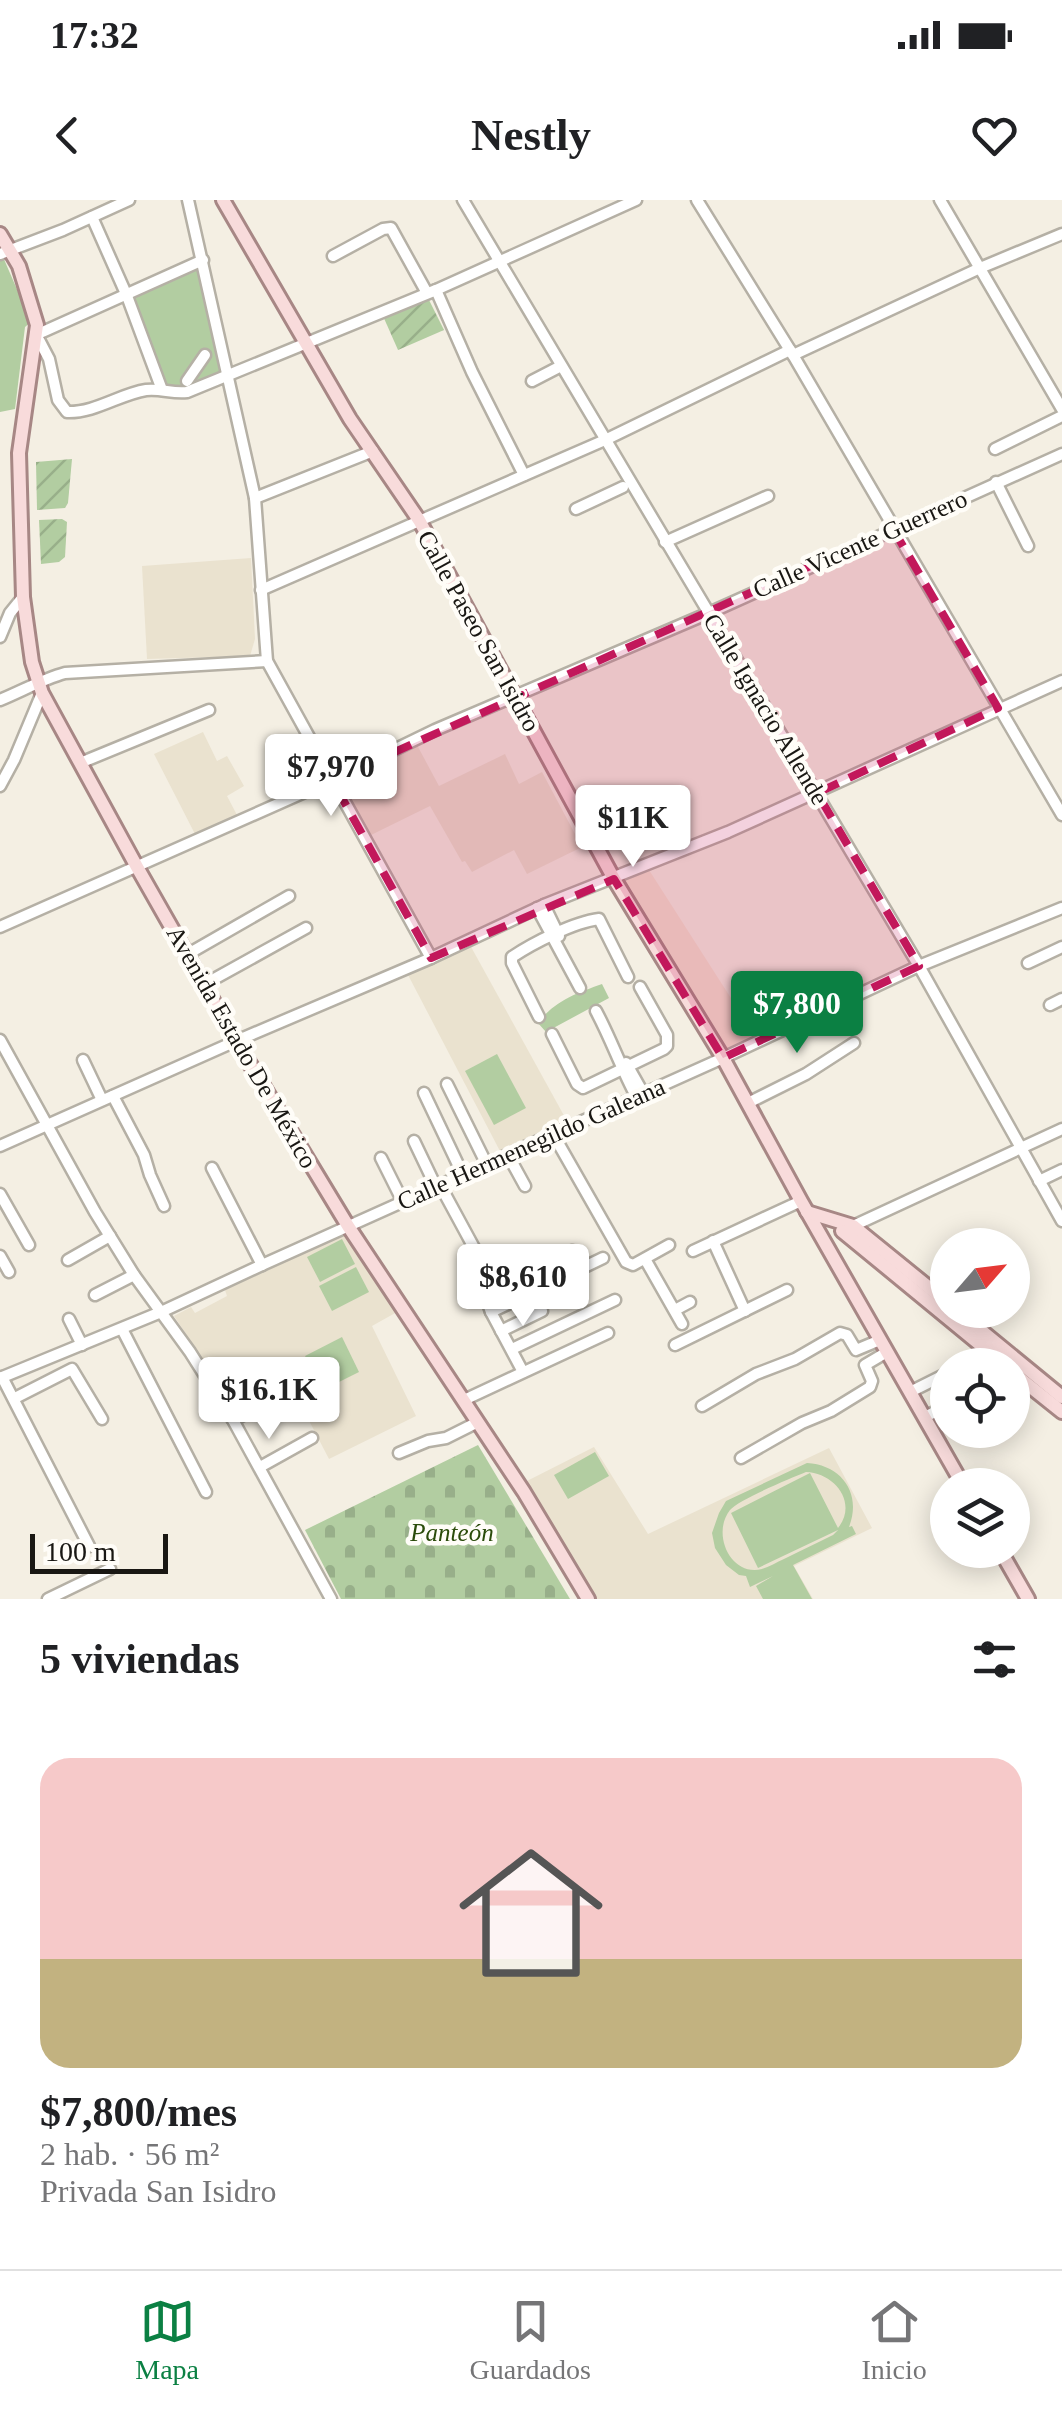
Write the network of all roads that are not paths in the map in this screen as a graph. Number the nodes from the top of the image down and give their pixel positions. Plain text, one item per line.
1 (129, 200) edge
2 (188, 200) edge
3 (223, 200) edge
4 (463, 200) edge
5 (636, 200) edge
6 (697, 200) edge
7 (940, 200) edge
8 (92, 217) junction
9 (0, 234) edge
10 (1062, 234) edge
11 (5, 252) edge
12 (333, 256) dead end
13 (203, 260) junction
14 (500, 262) junction
15 (980, 268) junction
16 (431, 292) junction
17 (128, 296) junction
18 (37, 335) junction
19 (306, 344) junction
20 (792, 353) junction
21 (205, 356) dead end
22 (561, 366) junction
23 (229, 375) junction
24 (532, 380) dead end
25 (187, 381) dead end
26 (162, 390) junction
27 (1062, 412) edge
28 (605, 440) junction
29 (995, 450) dead end
30 (373, 451) junction
31 (1062, 454) edge
32 (524, 476) junction
33 (996, 482) junction
34 (623, 487) dead end
35 (768, 496) dead end
36 (255, 498) junction
37 (576, 509) dead end
38 (419, 520) junction
39 (894, 529) junction
40 (665, 542) junction
41 (1028, 546) dead end
42 (260, 590) junction
43 (23, 596) junction
44 (709, 612) junction
45 (0, 637) edge
46 (267, 661) junction
47 (1062, 680) edge
48 (40, 689) junction
49 (515, 697) junction
50 (0, 700) edge
51 (998, 708) junction
52 (210, 710) dead end
53 (80, 763) junction
54 (332, 780) junction
55 (0, 786) edge
56 (817, 793) junction
57 (1062, 816) edge
58 (137, 868) junction
59 (614, 880) junction
60 (289, 896) dead end
61 (540, 907) junction
62 (1062, 908) edge
63 (0, 927) edge
64 (306, 928) dead end
65 (556, 939) junction
66 (1062, 947) edge
67 (188, 954) junction
68 (430, 958) junction
69 (1028, 963) dead end
70 (919, 966) junction
71 (628, 977) dead end
72 (205, 984) junction
73 (640, 987) dead end
74 (580, 988) dead end
75 (1062, 999) edge
76 (1050, 1005) dead end
77 (596, 1011) dead end
78 (540, 1017) dead end
79 (552, 1034) dead end
80 (0, 1040) edge
81 (236, 1041) junction
82 (854, 1043) dead end
83 (724, 1058) junction
84 (83, 1060) dead end
85 (625, 1067) junction
86 (448, 1084) dead end
87 (424, 1093) dead end
88 (639, 1095) junction
89 (107, 1098) junction
90 (748, 1102) junction
91 (46, 1124) junction
92 (1062, 1130) edge
93 (553, 1134) junction
94 (414, 1141) dead end
95 (1, 1144) edge
96 (1022, 1148) junction
97 (508, 1155) junction
98 (382, 1158) dead end
99 (487, 1165) junction
100 (212, 1168) dead end
101 (1062, 1170) edge
102 (463, 1175) junction
103 (1039, 1181) junction
104 (438, 1186) junction
105 (525, 1186) dead end
106 (0, 1194) edge
107 (403, 1202) junction
108 (164, 1206) dead end
109 (804, 1207) junction
110 (1062, 1221) edge
111 (348, 1226) junction
112 (847, 1228) junction
113 (110, 1236) junction
114 (824, 1240) junction
115 (713, 1242) junction
116 (29, 1245) dead end
117 (670, 1245) dead end
118 (572, 1251) dead end
119 (693, 1251) dead end
120 (0, 1256) edge
121 (479, 1257) dead end
122 (603, 1258) dead end
123 (644, 1259) junction
124 (68, 1260) dead end
125 (262, 1264) junction
126 (9, 1272) dead end
127 (134, 1275) junction
128 (786, 1290) dead end
129 (930, 1290) edge
130 (95, 1295) dead end
131 (615, 1300) dead end
132 (690, 1302) dead end
133 (675, 1310) junction
134 (542, 1311) dead end
135 (745, 1311) junction
136 (161, 1312) junction
137 (491, 1312) junction
138 (69, 1319) dead end
139 (682, 1324) dead end
140 (978, 1328) edge
141 (122, 1329) junction
142 (501, 1331) junction
143 (608, 1333) dead end
144 (82, 1345) junction
145 (676, 1345) dead end
146 (884, 1346) junction
147 (985, 1348) edge
148 (512, 1350) junction
149 (523, 1372) junction
150 (1, 1378) edge
151 (930, 1381) edge
152 (1030, 1386) edge
153 (289, 1392) dead end
154 (910, 1392) junction
155 (1062, 1397) edge
156 (15, 1398) junction
157 (464, 1400) junction
158 (702, 1406) dead end
159 (1062, 1412) edge
160 (930, 1414) edge
161 (924, 1417) junction
162 (102, 1419) dead end
163 (233, 1420) junction
164 (478, 1422) junction
165 (312, 1438) dead end
166 (399, 1453) dead end
167 (741, 1458) dead end
168 (260, 1467) junction
169 (953, 1468) edge
170 (206, 1492) dead end
171 (89, 1546) dead end
172 (1010, 1568) edge
173 (110, 1569) dead end
174 (48, 1599) edge
175 (331, 1599) edge
176 (588, 1599) edge
177 (1028, 1599) edge

1 - 8 street
2 - 13 street
3 - 19 main road, Calle Paseo San Isidro
4 - 14 street, Calle Ignacio Allende
5 - 14 street
6 - 20 street
7 - 15 street
8 - 11 street
8 - 17 street
9 - 11 main road
10 - 15 street
11 - 18 main road
12 - 16 street
13 - 17 street
13 - 23 street
14 - 16 street
14 - 22 street, Calle Ignacio Allende
15 - 20 street
15 - 27 street
16 - 19 street
16 - 32 street
17 - 18 street
17 - 26 street
18 - 26 street
18 - 43 main road
19 - 23 street
19 - 30 main road, Calle Paseo San Isidro
20 - 28 street
20 - 39 street
21 - 25 street
22 - 24 street
22 - 28 street, Calle Ignacio Allende
23 - 26 street
23 - 36 street
27 - 29 street
28 - 32 street
28 - 40 street, Calle Ignacio Allende
30 - 36 street
30 - 38 main road, Calle Paseo San Isidro
31 - 33 street, Calle Vicente Guerrero
32 - 38 street
33 - 39 street, Calle Vicente Guerrero
33 - 41 street
34 - 37 street
35 - 40 street
36 - 42 street
38 - 42 street
38 - 49 main road, Calle Paseo San Isidro
39 - 44 street, Calle Vicente Guerrero
39 - 51 street
40 - 44 street, Calle Ignacio Allende
42 - 46 street
43 - 45 street
43 - 48 main road
44 - 49 street, Calle Vicente Guerrero
44 - 56 street, Calle Ignacio Allende
46 - 48 street
46 - 54 street
47 - 51 street
48 - 50 street
48 - 53 main road
48 - 55 street
49 - 54 street, Calle Vicente Guerrero
49 - 59 main road, Calle Paseo San Isidro
51 - 56 street
51 - 57 street
52 - 53 street
53 - 58 main road
54 - 58 street, Calle Vicente Guerrero
54 - 68 street
56 - 59 street
56 - 70 street, Calle Ignacio Allende
58 - 63 street, Calle Vicente Guerrero
58 - 67 main road, Avenida Estado De México
59 - 61 street
59 - 83 main road, Calle Paseo San Isidro
60 - 67 street
61 - 65 street
61 - 68 street
62 - 70 street, Calle Hermenegildo Galeana
64 - 72 street
65 - 71 street
65 - 74 street
65 - 78 street
66 - 69 street
67 - 72 main road, Avenida Estado De México
68 - 81 street
70 - 83 street, Calle Hermenegildo Galeana
70 - 96 street, Calle Ignacio Allende
72 - 81 main road, Avenida Estado De México
73 - 85 street
75 - 76 street
77 - 85 street
79 - 85 street
80 - 91 street
81 - 89 street
81 - 111 main road, Avenida Estado De México
82 - 90 street
83 - 88 street, Calle Hermenegildo Galeana
83 - 90 main road, Calle Paseo San Isidro
84 - 89 street
85 - 88 street
86 - 99 street
87 - 102 street
88 - 93 street, Calle Hermenegildo Galeana
89 - 91 street
89 - 108 street
90 - 109 main road, Calle Paseo San Isidro
91 - 95 street
91 - 113 street
92 - 96 street
93 - 97 street, Calle Hermenegildo Galeana
93 - 123 street
94 - 104 street
96 - 103 street, Calle Ignacio Allende
96 - 112 street
97 - 99 street, Calle Hermenegildo Galeana
97 - 105 street
98 - 107 street
99 - 102 street, Calle Hermenegildo Galeana
100 - 125 street
101 - 103 street
102 - 104 street, Calle Hermenegildo Galeana
103 - 110 street, Calle Ignacio Allende
104 - 107 street, Calle Hermenegildo Galeana
104 - 121 street
106 - 116 street
107 - 111 street, Calle Hermenegildo Galeana
109 - 112 main road
109 - 114 main road, Calle Paseo San Isidro
109 - 115 street
111 - 125 street, Calle Hermenegildo Galeana
111 - 157 main road
112 - 114 main road
112 - 129 main road
112 - 147 main road
113 - 124 street
113 - 127 street
114 - 146 main road, Calle Paseo San Isidro
115 - 119 street
115 - 135 street
117 - 123 street
118 - 137 street
120 - 126 street
122 - 137 street
123 - 133 street
125 - 136 street, Calle Hermenegildo Galeana
127 - 130 street
127 - 136 street
128 - 135 street
131 - 148 street
132 - 133 street
133 - 139 street
134 - 142 street
135 - 145 street
136 - 141 street, Calle Hermenegildo Galeana
136 - 163 street
137 - 142 street
138 - 144 street
140 - 155 main road
141 - 144 street, Calle Hermenegildo Galeana
141 - 170 street
142 - 148 street
143 - 149 street
144 - 150 street, Calle Hermenegildo Galeana
146 - 154 main road, Calle Paseo San Isidro
146 - 158 street
146 - 167 street
148 - 149 street
149 - 157 street
150 - 156 street
151 - 154 street
152 - 159 main road
153 - 163 street
154 - 161 main road, Calle Paseo San Isidro
156 - 162 street
156 - 171 street
157 - 164 main road
160 - 161 street
161 - 169 main road, Calle Paseo San Isidro
163 - 168 street
164 - 166 street
164 - 176 main road
165 - 168 street
168 - 175 street
172 - 177 main road
173 - 174 street

